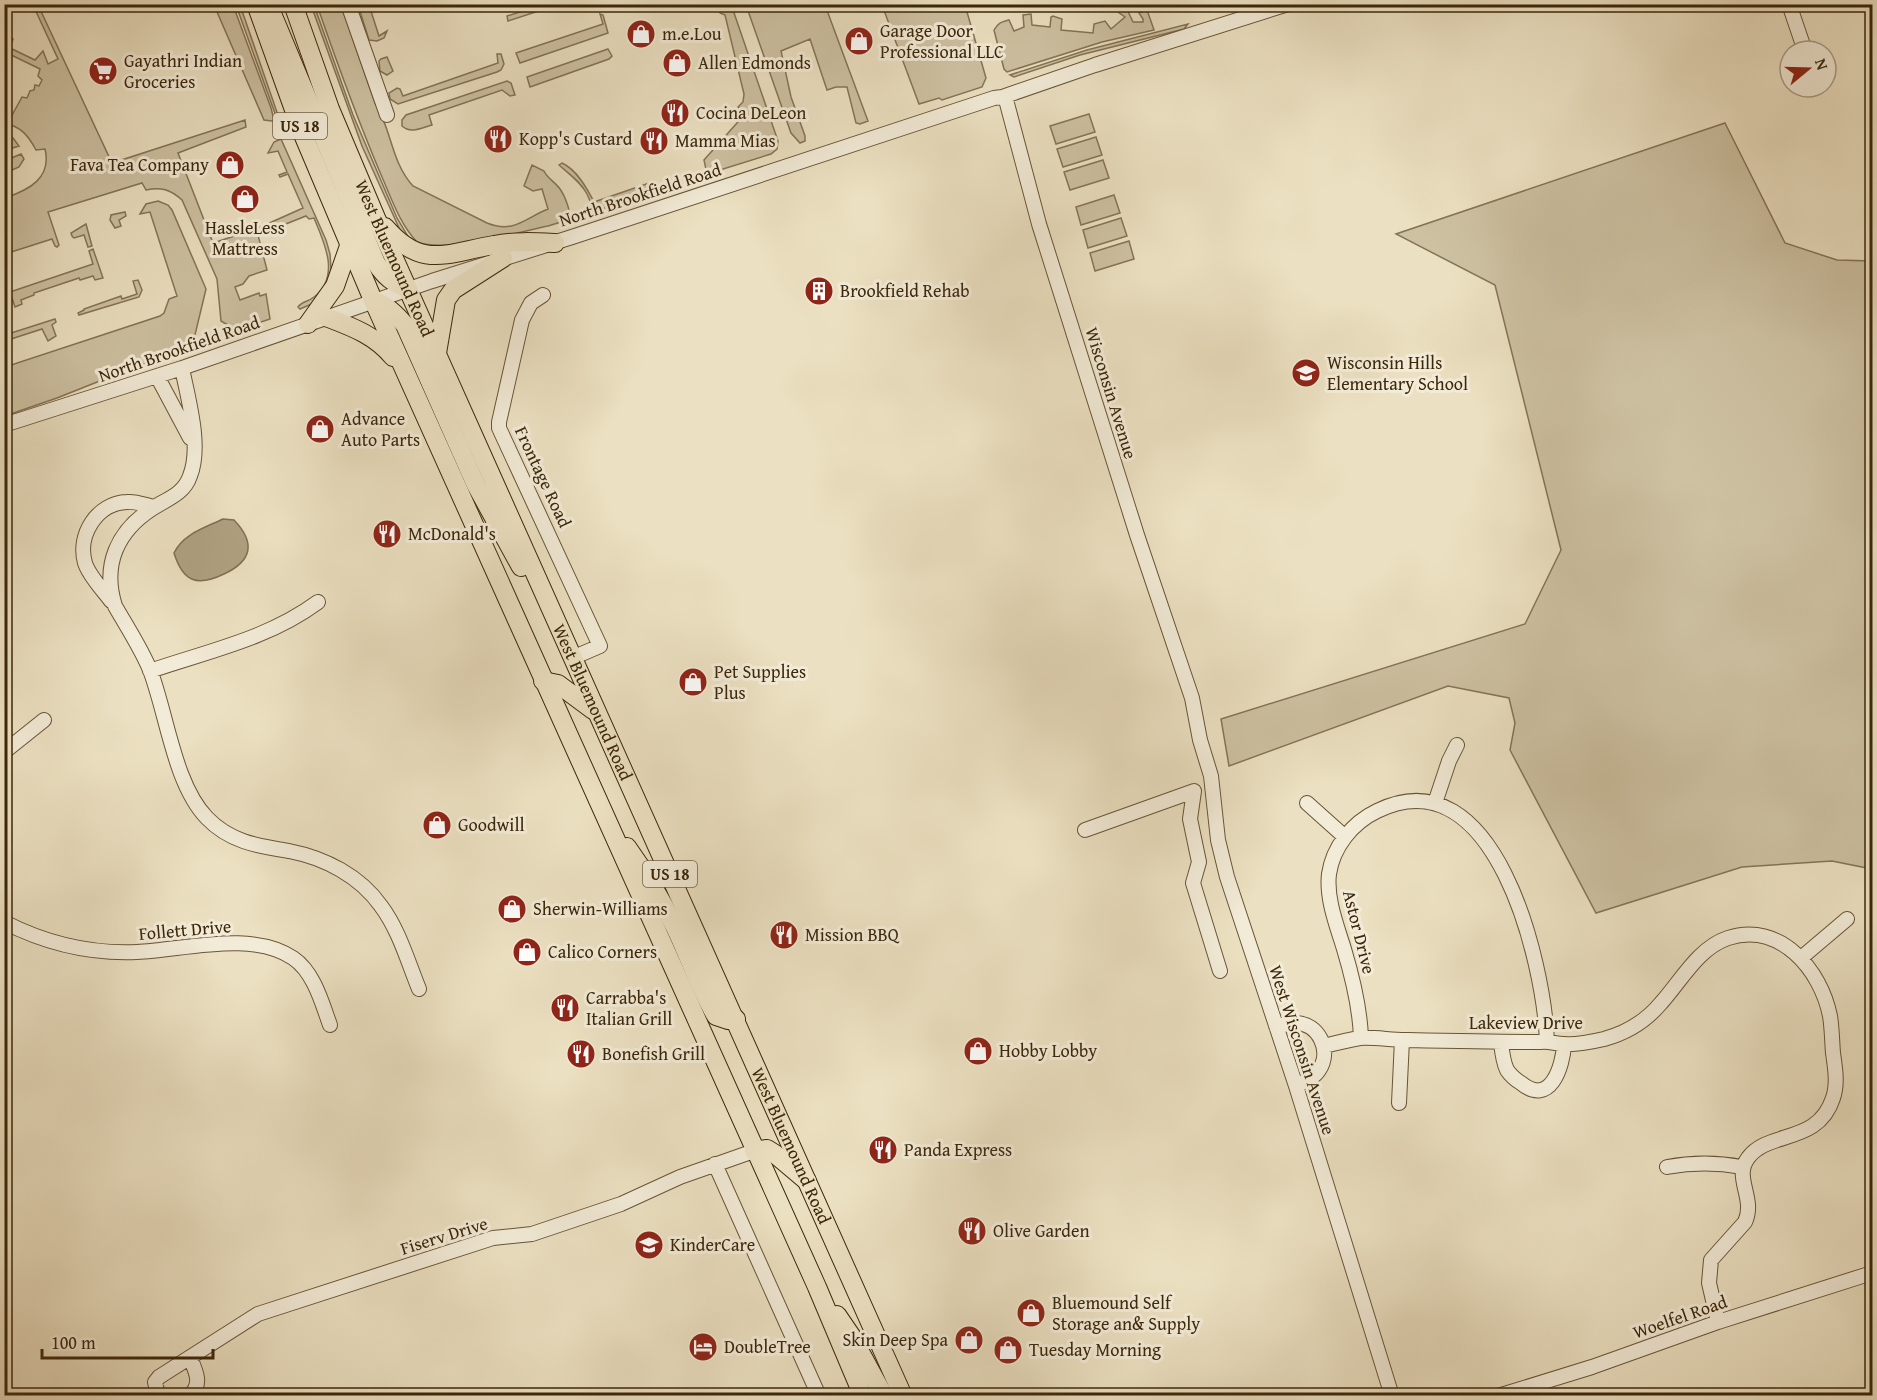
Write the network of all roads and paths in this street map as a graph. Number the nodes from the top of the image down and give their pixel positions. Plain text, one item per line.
1 (256, 4) edge
2 (268, 4) edge
3 (291, 4) edge
4 (348, 4) edge
5 (1288, 4) edge
6 (1789, 4) edge
7 (1801, 39) edge
8 (1005, 96) junction
9 (387, 115) dead end
10 (376, 218) junction
11 (555, 243) junction
12 (349, 246) junction
13 (503, 258) junction
14 (408, 289) junction
15 (543, 295) dead end
16 (373, 300) junction
17 (326, 317) junction
18 (308, 324) junction
19 (437, 353) junction
20 (182, 368) junction
21 (403, 369) junction
22 (157, 376) junction
23 (4, 425) edge
24 (195, 453) junction
25 (154, 507) junction
26 (318, 602) dead end
27 (115, 606) junction
28 (553, 613) junction
29 (572, 658) junction
30 (150, 671) junction
31 (543, 681) junction
32 (1195, 712) joint
33 (596, 713) junction
34 (44, 720) dead end
35 (1457, 745) dead end
36 (4, 752) edge
37 (1211, 776) junction
38 (1194, 791) junction
39 (1214, 796) junction
40 (1307, 803) dead end
41 (1436, 803) junction
42 (606, 819) junction
43 (1085, 830) dead end
44 (1345, 837) junction
45 (1847, 919) dead end
46 (4, 922) edge
47 (1801, 958) junction
48 (1220, 971) dead end
49 (419, 989) dead end
50 (736, 1019) junction
51 (330, 1025) dead end
52 (1276, 1026) junction
53 (1361, 1038) junction
54 (1402, 1040) junction
55 (1547, 1041) junction
56 (1501, 1042) junction
57 (1564, 1044) junction
58 (1324, 1046) junction
59 (1296, 1086) junction
60 (1400, 1103) dead end
61 (754, 1151) junction
62 (715, 1164) junction
63 (1667, 1167) dead end
64 (1742, 1167) junction
65 (809, 1182) junction
66 (1872, 1272) edge
67 (817, 1287) junction
68 (1718, 1322) junction
69 (190, 1358) junction
70 (158, 1395) edge
71 (189, 1395) edge
72 (819, 1395) edge
73 (863, 1395) edge
74 (884, 1395) edge
75 (903, 1395) edge
76 (1392, 1395) edge
77 (1498, 1395) edge

1 - 12 main road, West Bluemound Road / US 18
2 - 14 main road
3 - 10 main road, West Bluemound Road / US 18
4 - 9 street
5 - 8 street, North Brookfield Road
6 - 7 street
8 - 11 street, North Brookfield Road
8 - 32 street, Wisconsin Avenue
10 - 11 main road
10 - 14 main road, West Bluemound Road / US 18
11 - 13 street, North Brookfield Road
12 - 16 main road, West Bluemound Road / US 18
12 - 18 main road
13 - 14 street, North Brookfield Road
13 - 19 main road
14 - 16 street, North Brookfield Road
14 - 19 main road, West Bluemound Road / US 18
15 - 29 street, Frontage Road
16 - 17 street, North Brookfield Road
16 - 21 main road, West Bluemound Road / US 18
16 - 28 main road
17 - 18 street, North Brookfield Road
17 - 21 main road
18 - 20 street, North Brookfield Road
19 - 28 main road, West Bluemound Road / US 18
20 - 22 street, North Brookfield Road
20 - 24 street
21 - 31 main road, West Bluemound Road / US 18
22 - 23 street, North Brookfield Road
22 - 24 street
24 - 25 street
25 - 27 street
25 - 27 street
26 - 30 street
27 - 30 street
28 - 29 main road, West Bluemound Road / US 18
29 - 33 main road, West Bluemound Road / US 18
30 - 49 street
31 - 33 main road
31 - 42 main road, West Bluemound Road / US 18
32 - 37 street, West Wisconsin Avenue
33 - 50 main road, West Bluemound Road / US 18
34 - 36 street
35 - 41 street
37 - 38 street
37 - 39 street, West Wisconsin Avenue
38 - 39 street
38 - 43 street
38 - 48 street
39 - 52 street, West Wisconsin Avenue
40 - 44 street
41 - 44 street
41 - 55 street
42 - 50 main road
42 - 61 main road, West Bluemound Road / US 18
44 - 53 street, Astor Drive
45 - 47 street
46 - 51 street, Follett Drive
47 - 57 street, Lakeview Drive
47 - 64 street, Lakeview Drive
50 - 65 main road, West Bluemound Road / US 18
52 - 58 street
52 - 59 street, West Wisconsin Avenue
53 - 54 street, Lakeview Drive
53 - 58 street, Lakeview Drive
54 - 56 street, Lakeview Drive
54 - 60 street
55 - 56 street, Lakeview Drive
55 - 57 street, Lakeview Drive
56 - 57 street
58 - 59 street
59 - 76 street, West Wisconsin Avenue
61 - 62 street, Fiserv Drive
61 - 65 main road
61 - 67 main road, West Bluemound Road / US 18
62 - 69 street, Fiserv Drive
62 - 72 street
63 - 64 street
64 - 68 street
65 - 75 main road, West Bluemound Road / US 18
66 - 68 street, Woelfel Road
67 - 73 main road, West Bluemound Road / US 18
67 - 74 main road
68 - 77 street, Woelfel Road
69 - 70 street, Fiserv Drive
69 - 71 street

